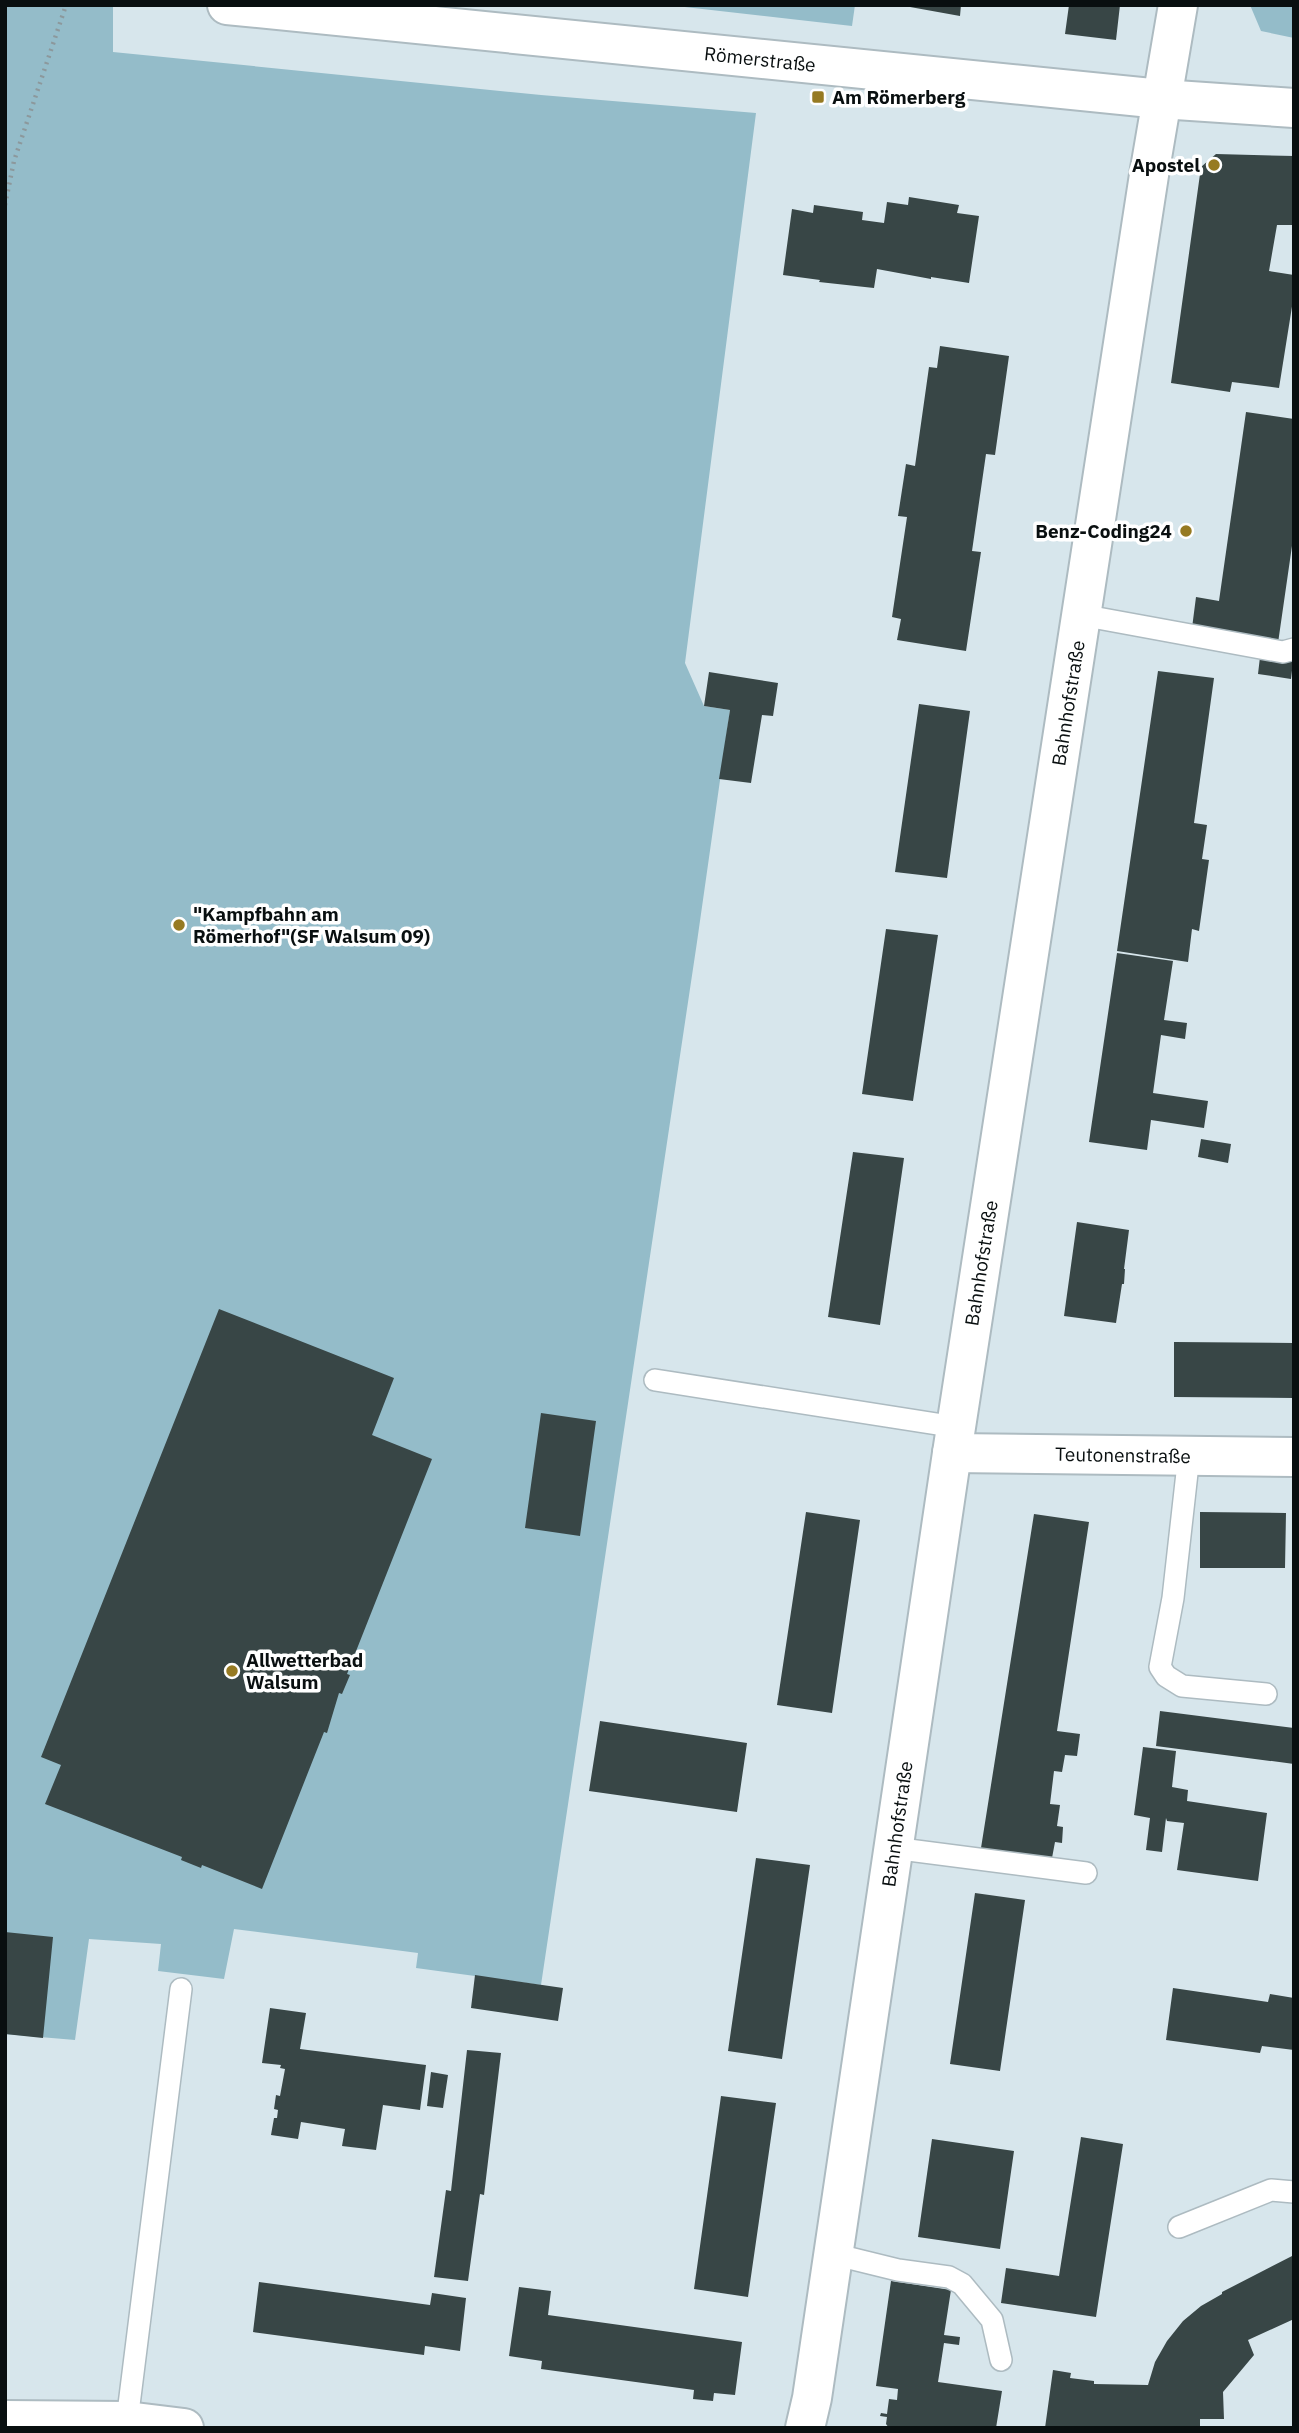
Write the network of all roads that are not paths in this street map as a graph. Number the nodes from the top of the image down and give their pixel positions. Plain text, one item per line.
1 (227, 5) edge
2 (1178, 5) edge
3 (1161, 99) junction
4 (1294, 108) edge
5 (1081, 615) junction
6 (1294, 649) edge
7 (655, 1380) dead end
8 (954, 1440) junction
9 (1189, 1455) junction
10 (1294, 1457) edge
11 (1266, 1694) dead end
12 (893, 1848) junction
13 (1086, 1873) dead end
14 (181, 1989) dead end
15 (1294, 2192) edge
16 (1179, 2227) dead end
17 (833, 2254) junction
18 (1000, 2360) dead end
19 (5, 2420) edge
20 (127, 2421) junction
21 (184, 2428) edge
22 (805, 2428) edge

1 - 3 street, Römerstraße
2 - 3 street, Bahnhofstraße
3 - 4 street, Römerstraße
3 - 5 street, Bahnhofstraße
5 - 6 lane
5 - 8 street, Bahnhofstraße
7 - 8 lane
8 - 9 street, Teutonenstraße
8 - 12 street, Bahnhofstraße
9 - 10 street, Teutonenstraße
9 - 11 lane
12 - 13 lane
12 - 17 street, Bahnhofstraße
14 - 20 lane
15 - 16 lane
17 - 18 lane
17 - 22 street, Bahnhofstraße
19 - 20 street
20 - 21 street

